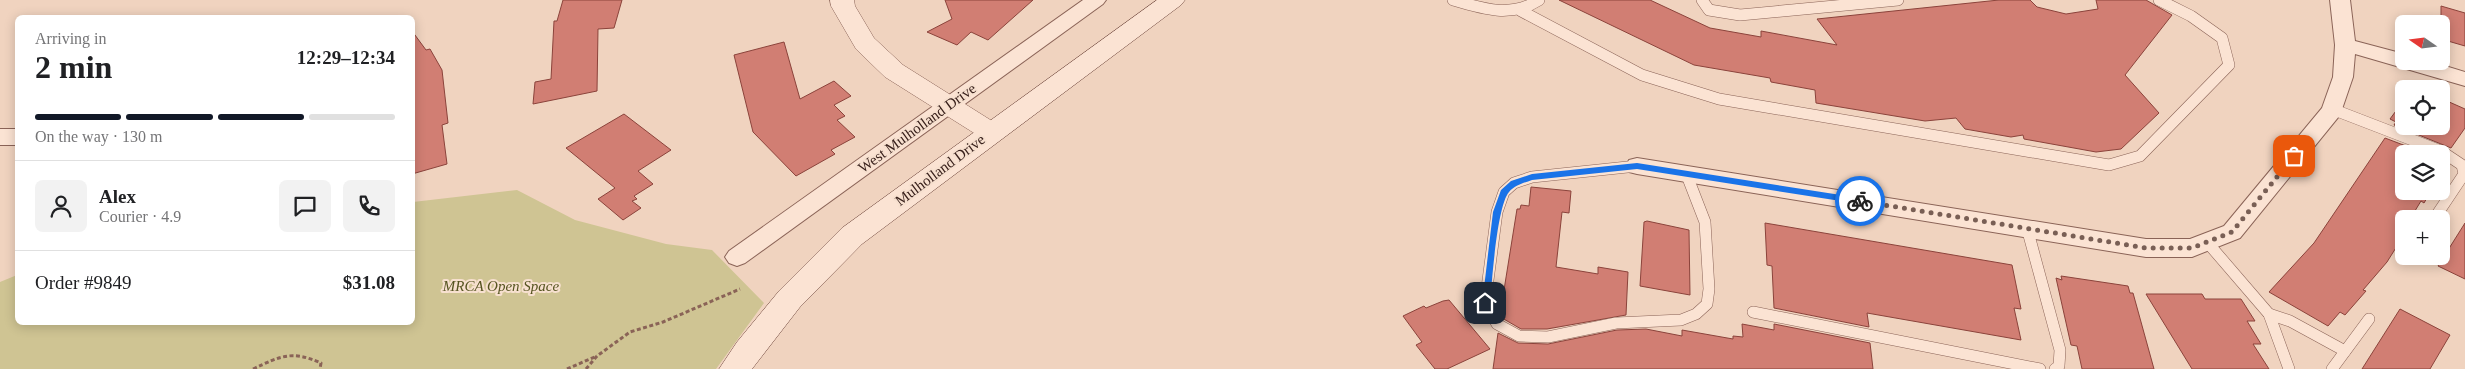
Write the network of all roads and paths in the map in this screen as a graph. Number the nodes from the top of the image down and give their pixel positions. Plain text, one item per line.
1 (842, 0) edge
2 (1096, 0) edge
3 (1173, 0) edge
4 (1453, 0) edge
5 (1539, 0) edge
6 (1702, 0) edge
7 (1891, 0) edge
8 (2158, 0) edge
9 (2340, 0) edge
10 (1520, 11) junction
11 (2345, 44) junction
12 (2395, 58) edge
13 (2434, 70) edge
14 (2465, 79) edge
15 (948, 106) junction
16 (2332, 109) junction
17 (992, 132) junction
18 (15, 136) edge
19 (0, 137) edge
20 (1637, 166) joint
21 (1686, 172) junction
22 (2440, 210) edge
23 (2027, 228) junction
24 (2207, 242) junction
25 (737, 257) dead end
26 (740, 289) dead end
27 (1753, 312) dead end
28 (2269, 314) junction
29 (2369, 319) dead end
30 (2345, 351) junction
31 (597, 356) junction
32 (253, 369) edge
33 (320, 369) edge
34 (567, 369) edge
35 (586, 369) edge
36 (735, 369) edge
37 (2040, 369) edge
38 (2055, 369) edge
39 (2289, 369) edge
40 (2332, 369) edge

1 - 15 main road
2 - 15 street, West Mulholland Drive
3 - 17 main road, Mulholland Drive
4 - 10 lane
5 - 10 lane
6 - 7 lane
8 - 10 lane
9 - 11 street
11 - 12 street
11 - 16 street
13 - 14 street
15 - 17 main road
15 - 25 street, West Mulholland Drive
16 - 22 lane
16 - 24 street
17 - 36 main road, Mulholland Drive
18 - 19 street
20 - 21 street
20 - 21 lane
21 - 23 street
23 - 24 street
23 - 38 lane
24 - 28 lane
26 - 31 path
27 - 37 lane
28 - 30 lane
28 - 39 lane
29 - 30 lane
30 - 40 lane
31 - 34 path
31 - 35 path
32 - 33 path

